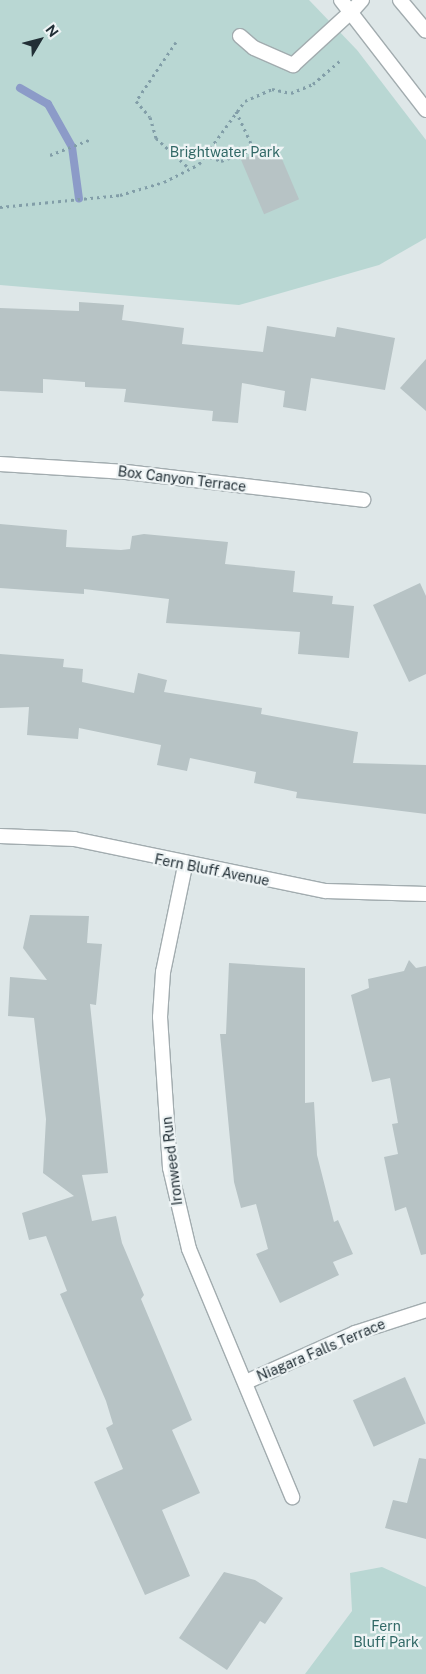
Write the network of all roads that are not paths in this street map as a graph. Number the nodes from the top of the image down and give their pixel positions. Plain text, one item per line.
1 (341, 0) edge
2 (362, 0) edge
3 (400, 0) edge
4 (352, 11) junction
5 (426, 31) edge
6 (240, 36) dead end
7 (426, 110) edge
8 (0, 464) edge
9 (363, 500) dead end
10 (0, 836) edge
11 (185, 866) junction
12 (426, 894) edge
13 (426, 1310) edge
14 (246, 1382) junction
15 (292, 1497) dead end

1 - 4 street
2 - 4 street
3 - 5 street
4 - 6 street
4 - 7 street
8 - 9 street, Box Canyon Terrace
10 - 11 street, Fern Bluff Avenue
11 - 12 street, Fern Bluff Avenue
11 - 14 street, Ironweed Run
13 - 14 street, Niagara Falls Terrace
14 - 15 street, Ironweed Run

